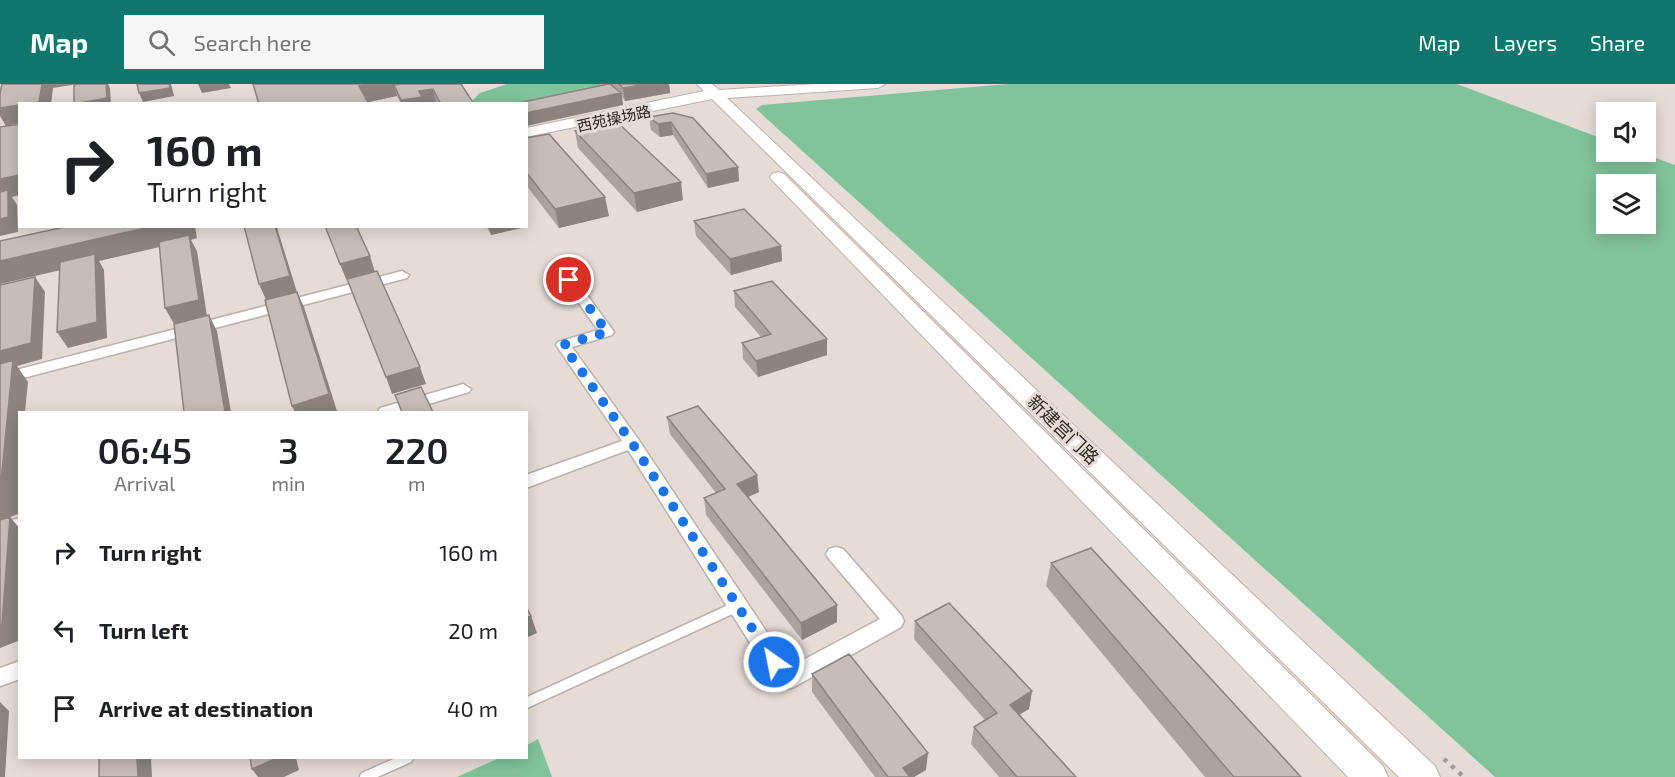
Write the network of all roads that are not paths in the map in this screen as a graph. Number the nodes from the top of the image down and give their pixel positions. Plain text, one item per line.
1 (878, 84) edge
2 (701, 92) edge
3 (528, 135) edge
4 (402, 275) dead end
5 (569, 280) dead end
6 (0, 379) edge
7 (463, 389) dead end
8 (389, 411) edge
9 (632, 443) junction
10 (528, 481) edge
11 (18, 525) edge
12 (0, 530) edge
13 (836, 554) dead end
14 (738, 606) junction
15 (18, 671) edge
16 (0, 677) edge
17 (528, 702) edge
18 (406, 759) edge
19 (365, 777) edge
20 (1371, 777) edge
21 (1423, 777) edge

1 - 2 street, 西苑操场路
2 - 3 street, 西苑操场路
2 - 20 street, 新建宫门路
2 - 21 street, 新建宫门路
4 - 6 street
5 - 9 street
7 - 8 street
9 - 10 street
9 - 14 street
11 - 12 street
13 - 14 street
14 - 17 lane
15 - 16 street
18 - 19 lane

